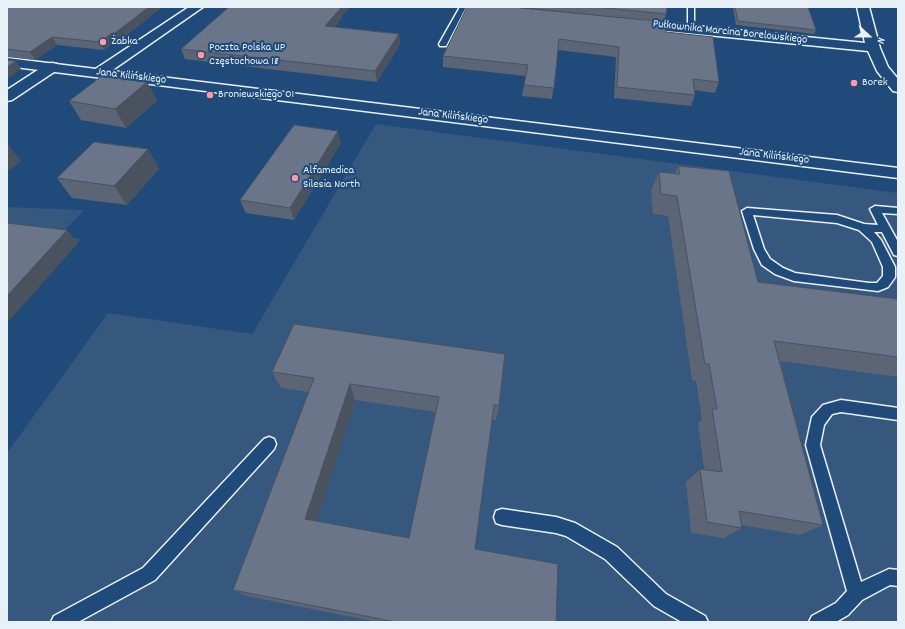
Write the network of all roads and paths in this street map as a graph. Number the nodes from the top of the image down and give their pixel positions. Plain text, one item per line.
1 (197, 7) edge
2 (469, 7) edge
3 (691, 7) edge
4 (863, 7) edge
5 (622, 22) edge
6 (691, 29) junction
7 (443, 44) dead end
8 (875, 52) junction
9 (890, 58) dead end
10 (7, 62) edge
11 (52, 67) junction
12 (99, 73) junction
13 (898, 88) edge
14 (7, 97) edge
15 (898, 173) edge
16 (898, 211) edge
17 (863, 227) junction
18 (886, 229) junction
19 (898, 252) edge
20 (898, 414) edge
21 (269, 444) dead end
22 (502, 518) dead end
23 (898, 578) edge
24 (856, 594) junction
25 (60, 622) edge
26 (699, 622) edge
27 (818, 622) edge

1 - 12 street
2 - 7 lane
3 - 6 lane
4 - 8 street
5 - 6 street, Pułkownika Marcina Borelowskiego
6 - 8 street, Pułkownika Marcina Borelowskiego
8 - 9 street, Pułkownika Marcina Borelowskiego
8 - 13 street
10 - 11 street, Jana Kilińskiego
11 - 12 street, Jana Kilińskiego
11 - 14 street
12 - 15 street, Jana Kilińskiego
16 - 18 lane
17 - 17 lane
17 - 18 lane
18 - 19 lane
20 - 24 lane
21 - 25 lane
22 - 26 lane
23 - 24 lane
24 - 27 lane

